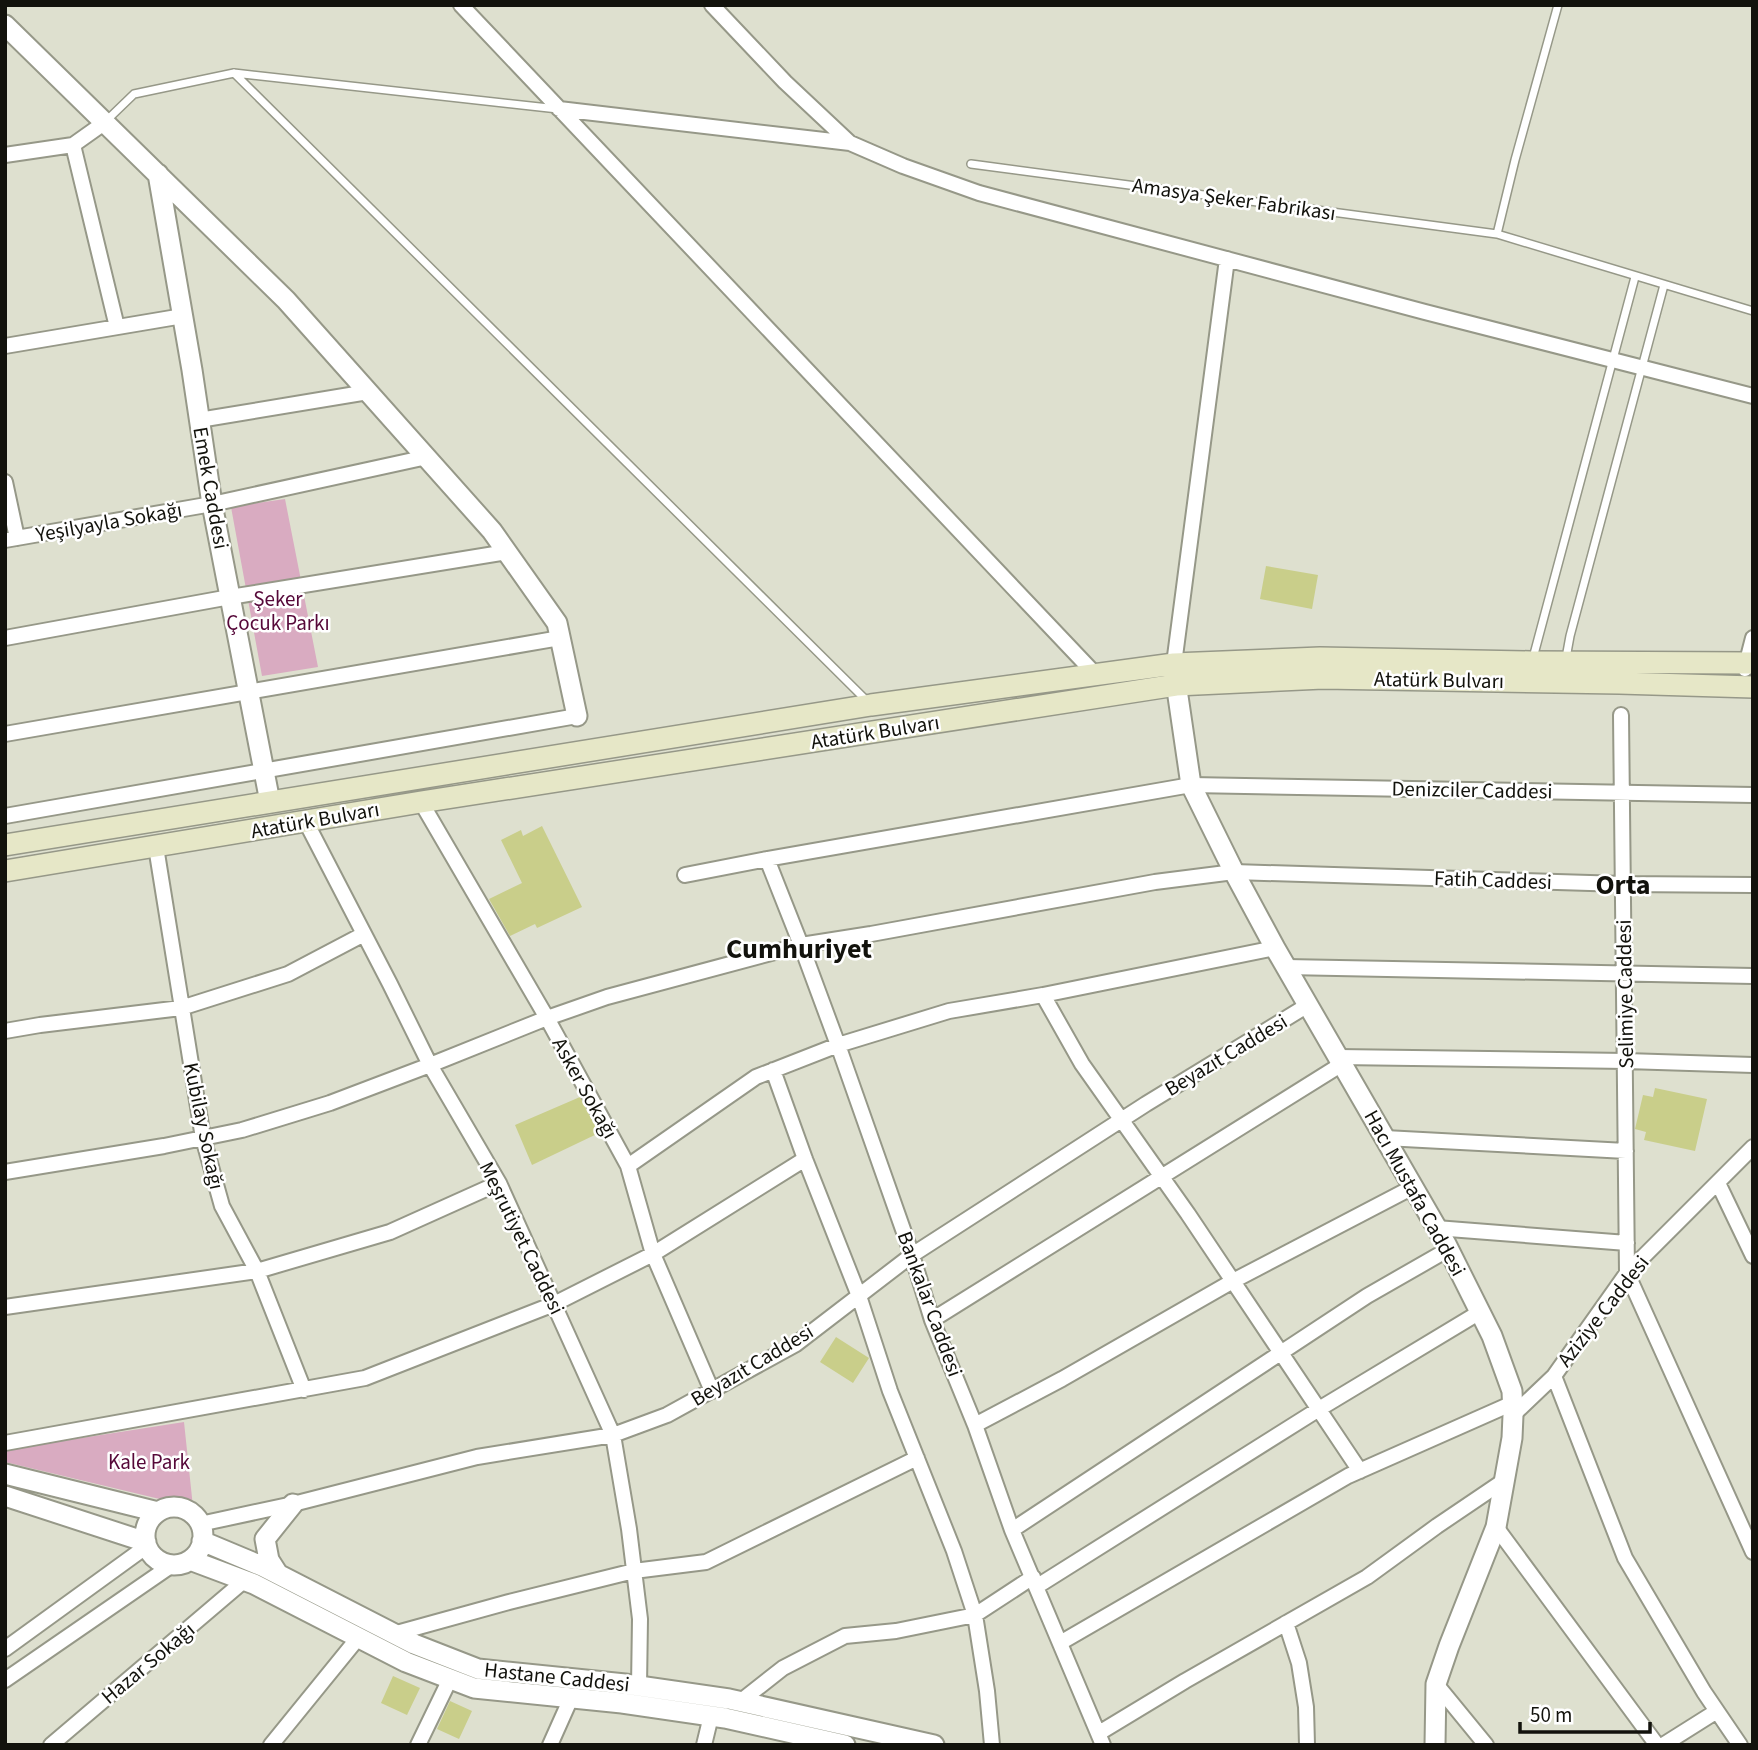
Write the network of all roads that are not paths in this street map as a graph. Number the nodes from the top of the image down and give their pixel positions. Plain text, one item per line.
1 (461, 5) edge
2 (712, 5) edge
3 (1558, 5) edge
4 (5, 25) edge
5 (234, 73) junction
6 (559, 109) junction
7 (104, 123) junction
8 (850, 143) junction
9 (73, 145) junction
10 (5, 155) edge
11 (971, 164) dead end
12 (158, 174) junction
13 (1497, 234) junction
14 (1227, 259) junction
15 (1635, 277) junction
16 (1664, 285) junction
17 (1753, 311) edge
18 (183, 316) junction
19 (117, 327) junction
20 (5, 346) edge
21 (1613, 360) junction
22 (1642, 368) junction
23 (369, 392) junction
24 (1753, 396) edge
25 (199, 420) junction
26 (427, 457) junction
27 (5, 482) edge
28 (212, 504) junction
29 (11, 539) edge
30 (507, 552) junction
31 (230, 597) junction
32 (5, 638) edge
33 (560, 638) junction
34 (1753, 638) edge
35 (1531, 662) junction
36 (1566, 663) junction
37 (1750, 663) edge
38 (1096, 675) junction
39 (1175, 675) junction
40 (1747, 687) edge
41 (249, 691) junction
42 (871, 705) junction
43 (1621, 715) dead end
44 (577, 716) joint
45 (5, 734) edge
46 (264, 772) junction
47 (1191, 785) junction
48 (1623, 793) junction
49 (1753, 795) edge
50 (270, 802) junction
51 (421, 802) junction
52 (5, 816) edge
53 (306, 822) junction
54 (5, 845) edge
55 (156, 846) junction
56 (767, 859) junction
57 (5, 871) edge
58 (1234, 872) junction
59 (685, 875) dead end
60 (1623, 884) junction
61 (1753, 886) edge
62 (364, 934) junction
63 (802, 945) junction
64 (1275, 948) junction
65 (1286, 967) junction
66 (1624, 974) junction
67 (1753, 976) edge
68 (1043, 995) junction
69 (1308, 1005) junction
70 (181, 1008) junction
71 (547, 1018) junction
72 (5, 1031) edge
73 (838, 1045) junction
74 (1340, 1060) junction
75 (1626, 1061) junction
76 (430, 1065) junction
77 (1753, 1065) edge
78 (773, 1070) junction
79 (1122, 1119) junction
80 (202, 1138) junction
81 (1385, 1138) junction
82 (1753, 1147) edge
83 (1626, 1151) junction
84 (804, 1159) junction
85 (628, 1166) junction
86 (5, 1172) edge
87 (1161, 1176) junction
88 (499, 1183) junction
89 (1717, 1183) junction
90 (1413, 1187) junction
91 (1436, 1228) junction
92 (1627, 1243) junction
93 (1448, 1250) junction
94 (653, 1254) junction
95 (912, 1255) junction
96 (1753, 1256) edge
97 (257, 1271) junction
98 (1628, 1273) junction
99 (1233, 1281) junction
100 (859, 1296) junction
101 (554, 1304) junction
102 (5, 1307) edge
103 (1480, 1312) junction
104 (932, 1320) junction
105 (1280, 1352) junction
106 (1554, 1376) junction
107 (304, 1390) junction
108 (712, 1391) junction
109 (1319, 1409) junction
110 (1513, 1409) junction
111 (975, 1425) junction
112 (613, 1435) junction
113 (5, 1443) edge
114 (917, 1458) junction
115 (1360, 1471) junction
116 (5, 1474) edge
117 (1505, 1480) junction
118 (5, 1496) edge
119 (293, 1504) junction
120 (158, 1512) junction
121 (1496, 1527) junction
122 (1012, 1530) junction
123 (201, 1533) junction
124 (146, 1544) junction
125 (1753, 1552) edge
126 (181, 1562) junction
127 (634, 1571) junction
128 (278, 1574) junction
129 (245, 1580) junction
130 (1035, 1582) junction
131 (975, 1615) junction
132 (1286, 1623) junction
133 (393, 1634) junction
134 (358, 1638) junction
135 (1060, 1643) junction
136 (5, 1649) edge
137 (450, 1679) junction
138 (5, 1680) edge
139 (1436, 1684) junction
140 (639, 1686) junction
141 (571, 1698) junction
142 (741, 1701) junction
143 (1717, 1711) junction
144 (711, 1716) junction
145 (1101, 1739) edge
146 (817, 1742) edge
147 (51, 1745) edge
148 (271, 1745) edge
149 (418, 1745) edge
150 (550, 1745) edge
151 (704, 1745) edge
152 (845, 1745) edge
153 (934, 1745) edge
154 (992, 1745) edge
155 (1307, 1745) edge
156 (1435, 1745) edge
157 (1486, 1745) edge
158 (1657, 1745) edge
159 (1663, 1745) edge
160 (1740, 1745) edge

1 - 6 street
2 - 8 street
3 - 13 lane
4 - 7 street
5 - 6 lane
5 - 7 lane
5 - 42 lane
6 - 8 street
6 - 38 street
7 - 9 street
7 - 12 street
8 - 14 street
9 - 10 street
9 - 19 street
11 - 13 lane, Amasya Şeker Fabrikası
12 - 18 street, Emek Caddesi
12 - 23 street
13 - 15 lane, Amasya Şeker Fabrikası
14 - 21 street
14 - 39 street
15 - 16 lane, Amasya Şeker Fabrikası
15 - 21 lane
16 - 17 lane, Amasya Şeker Fabrikası
16 - 22 lane
18 - 19 street
18 - 25 street, Emek Caddesi
19 - 20 street
21 - 22 street
21 - 35 lane
22 - 24 street
22 - 36 lane
23 - 25 street
23 - 26 street
25 - 28 street, Emek Caddesi
26 - 28 street, Yeşilyayla Sokağı
26 - 30 street
27 - 29 street
28 - 29 street, Yeşilyayla Sokağı
28 - 31 street, Emek Caddesi
30 - 31 street
30 - 33 street
31 - 32 street
31 - 41 street, Emek Caddesi
33 - 41 street
33 - 44 street
34 - 37 street
35 - 36 main road, Atatürk Bulvarı
35 - 39 main road, Atatürk Bulvarı
36 - 37 main road, Atatürk Bulvarı
37 - 40 street
38 - 39 main road, Atatürk Bulvarı
38 - 42 main road, Atatürk Bulvarı
39 - 40 main road, Atatürk Bulvarı
39 - 47 street, Hacı Mustafa Caddesi
39 - 51 main road, Atatürk Bulvarı
41 - 45 street
41 - 46 street, Emek Caddesi
42 - 50 main road, Atatürk Bulvarı
43 - 48 street, Selimiye Caddesi
44 - 46 street
46 - 50 street, Emek Caddesi
46 - 52 street
47 - 48 street, Denizciler Caddesi
47 - 56 street, Denizciler Caddesi
47 - 58 street, Hacı Mustafa Caddesi
48 - 49 street, Denizciler Caddesi
48 - 60 street, Selimiye Caddesi
50 - 54 main road, Atatürk Bulvarı
51 - 53 main road, Atatürk Bulvarı
51 - 71 street, Asker Sokağı
53 - 55 main road, Atatürk Bulvarı
53 - 62 street, Meşrutiyet Caddesi
55 - 57 main road, Atatürk Bulvarı
55 - 70 street, Kubilay Sokağı
56 - 59 street, Denizciler Caddesi
56 - 63 street, Bankalar Caddesi
58 - 60 street, Fatih Caddesi
58 - 63 street, Fatih Caddesi
58 - 64 street, Hacı Mustafa Caddesi
60 - 61 street, Fatih Caddesi
60 - 66 street, Selimiye Caddesi
62 - 70 street
62 - 76 street, Meşrutiyet Caddesi
63 - 71 street, Fatih Caddesi
63 - 73 street, Bankalar Caddesi
64 - 65 street, Hacı Mustafa Caddesi
64 - 68 street
65 - 66 street
65 - 69 street, Hacı Mustafa Caddesi
66 - 67 street
66 - 75 street, Selimiye Caddesi
68 - 73 street
68 - 79 street
69 - 74 street, Hacı Mustafa Caddesi
69 - 79 street, Beyazıt Caddesi
70 - 72 street
70 - 80 street, Kubilay Sokağı
71 - 76 street, Fatih Caddesi
71 - 85 street, Asker Sokağı
73 - 78 street
73 - 95 street, Bankalar Caddesi
74 - 75 street
74 - 81 street, Hacı Mustafa Caddesi
74 - 87 street
75 - 77 street
75 - 83 street, Selimiye Caddesi
76 - 80 street, Fatih Caddesi
76 - 88 street, Meşrutiyet Caddesi
78 - 84 street
78 - 85 street
79 - 87 street
79 - 95 street, Beyazıt Caddesi
80 - 86 street, Fatih Caddesi
80 - 97 street, Kubilay Sokağı
81 - 83 street
81 - 90 street, Hacı Mustafa Caddesi
82 - 89 street, Aziziye Caddesi
83 - 92 street, Selimiye Caddesi
84 - 94 street
84 - 100 street
85 - 94 street, Asker Sokağı
87 - 99 street
87 - 104 street
88 - 97 street
88 - 101 street, Meşrutiyet Caddesi
89 - 96 street
89 - 98 street, Aziziye Caddesi
90 - 91 street, Hacı Mustafa Caddesi
90 - 99 street
91 - 92 street
91 - 93 street, Hacı Mustafa Caddesi
92 - 98 street, Selimiye Caddesi
93 - 103 street, Hacı Mustafa Caddesi
93 - 105 street
94 - 101 street
94 - 108 street, Asker Sokağı
95 - 100 street, Beyazıt Caddesi
95 - 104 street, Bankalar Caddesi
97 - 102 street
97 - 107 street, Kubilay Sokağı
98 - 106 street, Aziziye Caddesi
98 - 125 street
99 - 105 street
99 - 111 street
100 - 108 street, Beyazıt Caddesi
100 - 114 street
101 - 107 street
101 - 112 street, Meşrutiyet Caddesi
103 - 109 street
103 - 110 street, Hacı Mustafa Caddesi
104 - 111 street, Bankalar Caddesi
105 - 109 street
105 - 122 street
106 - 110 street, Aziziye Caddesi
106 - 143 street
107 - 113 street
108 - 112 street, Beyazıt Caddesi
109 - 115 street
109 - 130 street
110 - 115 street
110 - 117 street, Hacı Mustafa Caddesi
111 - 122 street, Bankalar Caddesi
112 - 119 street, Beyazıt Caddesi
112 - 127 street, Meşrutiyet Caddesi
114 - 127 street
114 - 131 street
115 - 135 street
116 - 120 street
117 - 121 street, Hacı Mustafa Caddesi
117 - 132 street
118 - 124 street
119 - 123 street, Beyazıt Caddesi
119 - 128 street
120 - 123 street
120 - 124 street
121 - 139 street, Hacı Mustafa Caddesi
121 - 158 street
122 - 130 street, Bankalar Caddesi
123 - 126 street
123 - 128 street, Hastane Caddesi
124 - 126 street
124 - 136 street
126 - 129 street, Hastane Caddesi
126 - 138 street
127 - 133 street
127 - 140 street, Meşrutiyet Caddesi
128 - 133 street, Hastane Caddesi
129 - 134 street, Hastane Caddesi
129 - 147 street, Hazar Sokağı
130 - 131 street
130 - 135 street, Bankalar Caddesi
131 - 142 street
131 - 154 street
132 - 145 street
132 - 155 street
133 - 140 street, Hastane Caddesi
134 - 137 street, Hastane Caddesi
134 - 148 street
135 - 145 street, Bankalar Caddesi
137 - 141 street, Hastane Caddesi
137 - 149 street
139 - 156 street, Hacı Mustafa Caddesi
139 - 157 street
140 - 142 street, Hastane Caddesi
141 - 144 street, Hastane Caddesi
141 - 150 street
142 - 153 street, Hastane Caddesi
143 - 159 street
143 - 160 street
144 - 146 street, Hastane Caddesi
144 - 151 street
146 - 152 street, Hastane Caddesi

